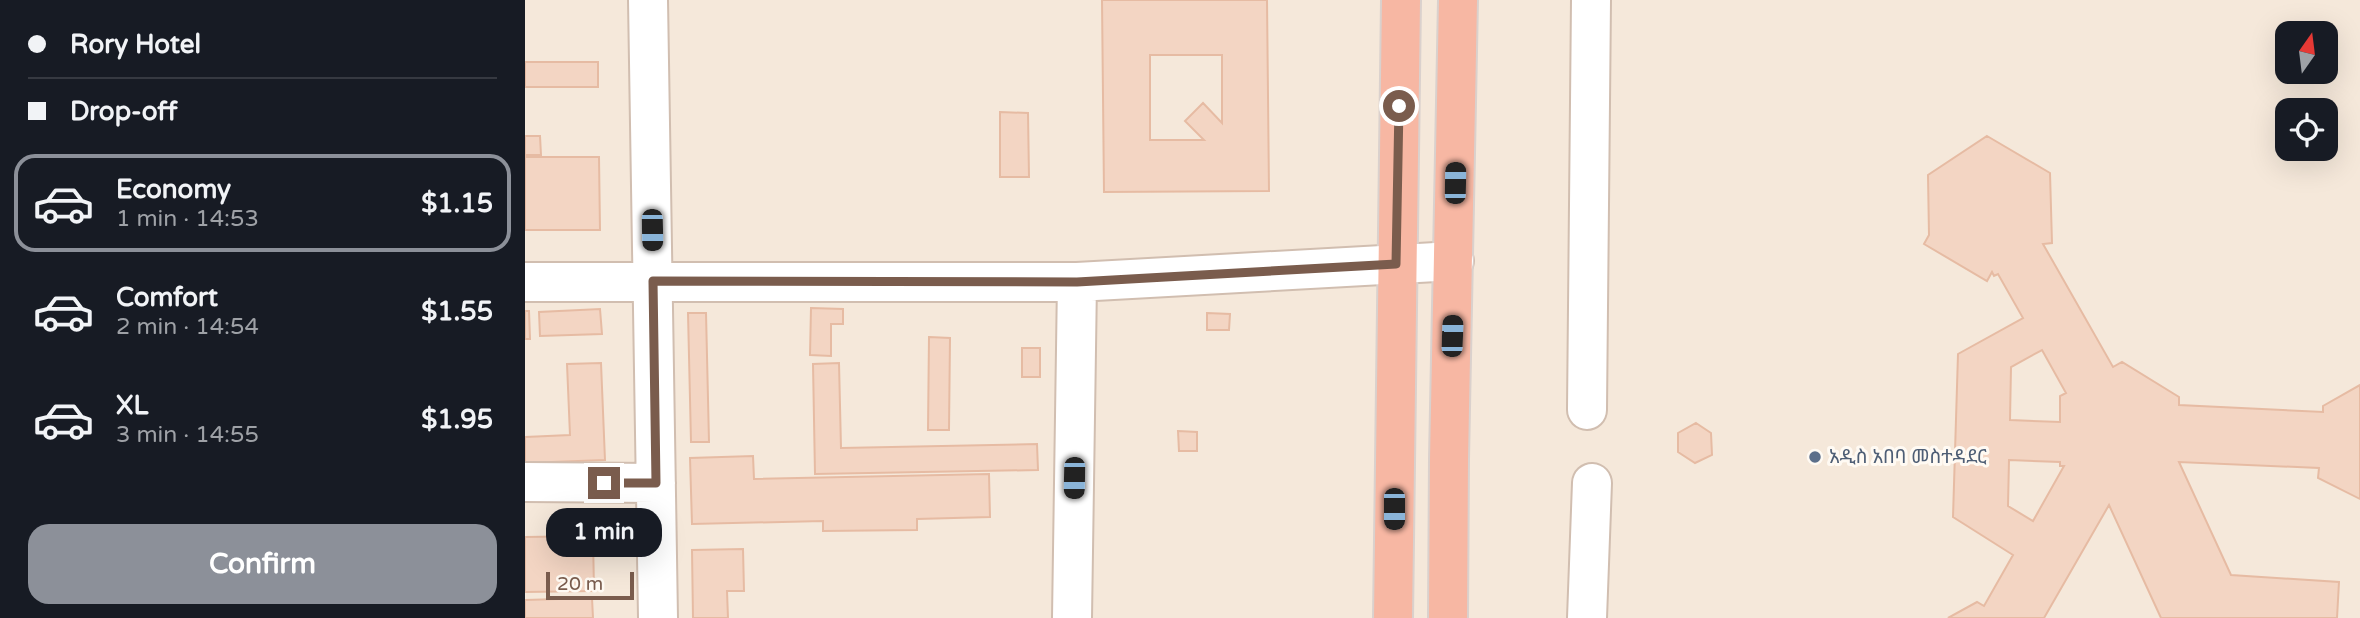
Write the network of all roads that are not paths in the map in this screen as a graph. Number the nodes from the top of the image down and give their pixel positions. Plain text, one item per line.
1 (648, 0) edge
2 (1401, 0) edge
3 (1458, 0) edge
4 (1591, 0) edge
5 (1454, 261) junction
6 (1396, 264) junction
7 (653, 281) junction
8 (525, 282) edge
9 (1077, 282) junction
10 (1587, 410) dead end
11 (525, 482) edge
12 (1591, 482) dead end
13 (656, 483) junction
14 (658, 618) edge
15 (1072, 618) edge
16 (1393, 618) edge
17 (1448, 618) edge
18 (1587, 618) edge

1 - 7 street
2 - 6 highway
3 - 5 highway
4 - 10 street
5 - 6 street
5 - 17 highway
6 - 9 street
6 - 16 highway
7 - 8 street
7 - 9 street
7 - 13 street
9 - 15 street
11 - 13 street
12 - 18 street
13 - 14 street

